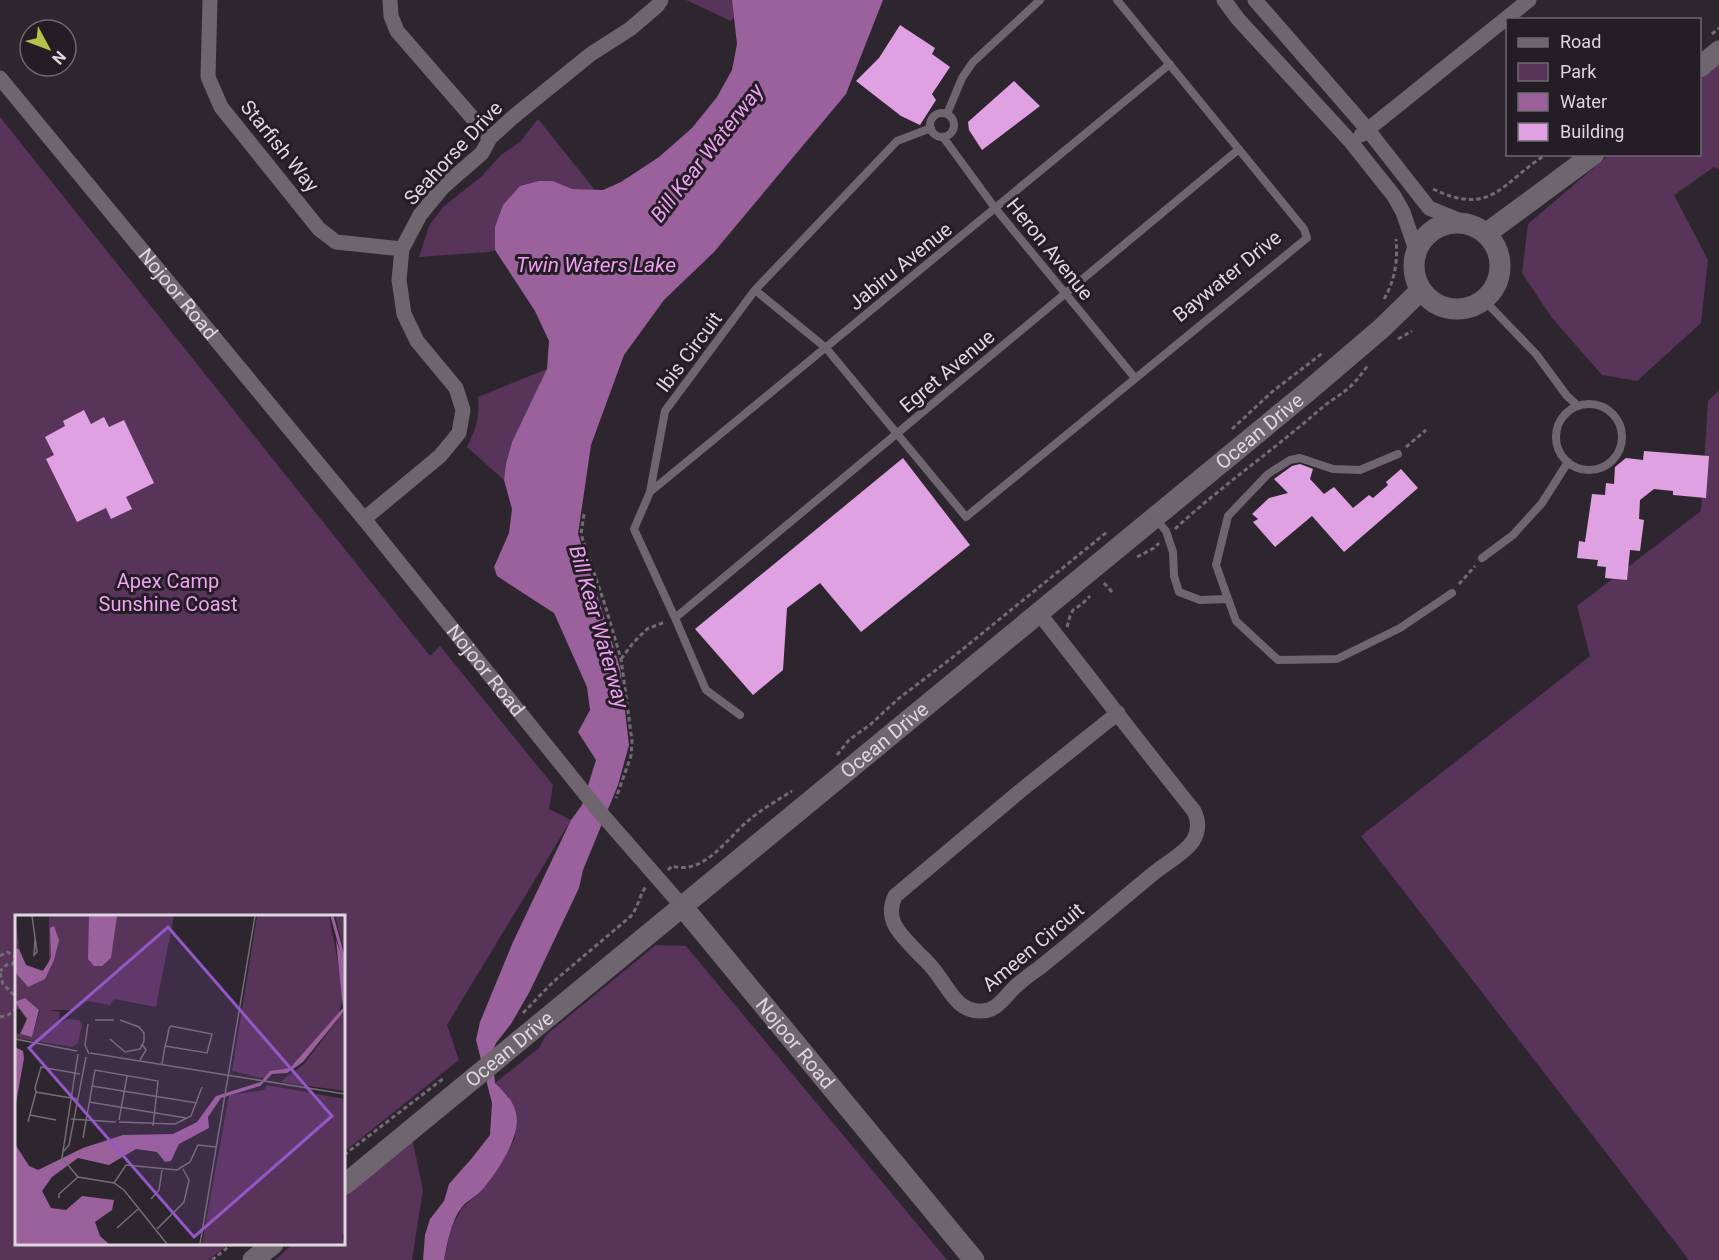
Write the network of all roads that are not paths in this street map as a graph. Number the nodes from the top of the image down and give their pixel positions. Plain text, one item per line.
1 (210, 0) edge
2 (390, 0) edge
3 (661, 0) edge
4 (1040, 0) edge
5 (1117, 0) edge
6 (1224, 0) edge
7 (1528, 0) edge
8 (1258, 1) edge
9 (1238, 19) junction
10 (1719, 51) edge
11 (1170, 64) junction
12 (1701, 66) edge
13 (0, 78) edge
14 (947, 114) junction
15 (931, 128) junction
16 (1368, 130) junction
17 (490, 138) junction
18 (943, 138) junction
19 (1351, 142) junction
20 (1239, 149) junction
21 (1591, 156) edge
22 (995, 208) junction
23 (1463, 222) junction
24 (1487, 233) junction
25 (402, 249) junction
26 (1416, 250) junction
27 (755, 290) junction
28 (1421, 290) junction
29 (1065, 294) junction
30 (1484, 300) junction
31 (826, 348) junction
32 (1135, 378) junction
33 (1578, 405) junction
34 (897, 434) junction
35 (1398, 454) road end
36 (1568, 462) junction
37 (650, 492) junction
38 (1154, 517) junction
39 (364, 519) junction
40 (1482, 558) road end
41 (1452, 592) road end
42 (1228, 599) junction
43 (1038, 612) junction
44 (675, 618) junction
45 (1118, 713) junction
46 (740, 716) dead end
47 (682, 906) junction
48 (345, 1184) edge
49 (272, 1245) edge
50 (253, 1260) edge
51 (974, 1260) edge

1 - 25 street, Starfish Way
2 - 17 street
3 - 17 street, Seahorse Drive
4 - 14 lane
5 - 11 lane, Baywater Drive
6 - 9 street
7 - 16 street
8 - 9 street
8 - 16 street
9 - 19 street
10 - 12 street
11 - 20 lane, Baywater Drive
11 - 22 lane, Jabiru Avenue
13 - 39 street, Nojoor Road
14 - 15 lane
14 - 18 lane
15 - 18 lane
15 - 27 lane, Ibis Circuit
16 - 19 street
16 - 23 street
17 - 25 street, Seahorse Drive
18 - 22 lane, Heron Avenue
19 - 26 street
20 - 29 lane, Egret Avenue
20 - 32 lane, Baywater Drive
21 - 24 street
22 - 29 lane, Heron Avenue
22 - 31 lane, Jabiru Avenue
23 - 24 street
23 - 26 street
24 - 30 street
25 - 39 street, Seahorse Drive
26 - 28 street
27 - 31 lane
27 - 37 lane, Ibis Circuit
28 - 30 street
28 - 38 street, Ocean Drive
29 - 32 lane, Heron Avenue
29 - 34 lane, Egret Avenue
30 - 33 lane
31 - 34 lane
31 - 37 lane, Jabiru Avenue
32 - 34 lane, Baywater Drive
33 - 36 lane
33 - 36 lane
34 - 44 lane, Egret Avenue
35 - 42 lane
36 - 40 lane
37 - 44 lane, Ibis Circuit
38 - 42 lane
38 - 43 street, Ocean Drive
39 - 47 street, Nojoor Road
41 - 42 lane
43 - 45 street, Ameen Circuit
43 - 47 street, Ocean Drive
44 - 46 lane, Ibis Circuit
45 - 45 street, Ameen Circuit
47 - 48 street, Ocean Drive
47 - 51 street, Nojoor Road
49 - 50 street

